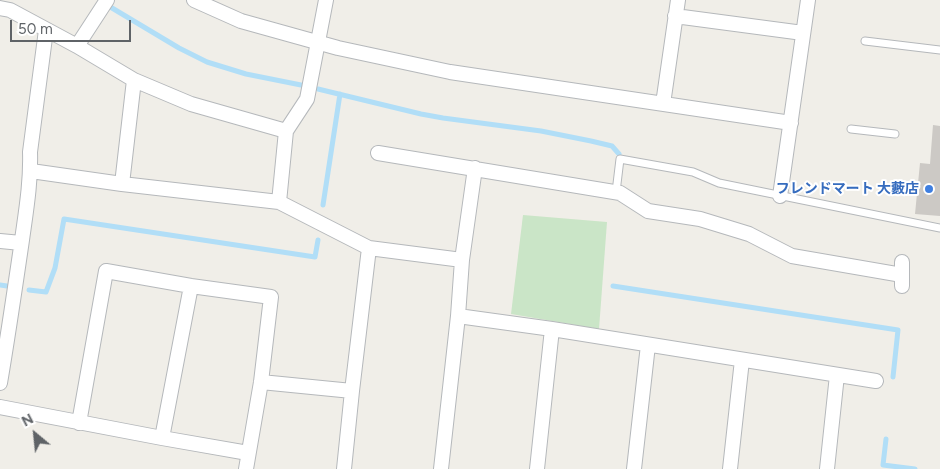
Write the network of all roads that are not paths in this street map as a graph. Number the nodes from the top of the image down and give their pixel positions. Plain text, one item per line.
1 (107, 0) edge
2 (194, 0) edge
3 (326, 0) edge
4 (678, 0) edge
5 (808, 0) edge
6 (0, 8) edge
7 (676, 16) junction
8 (46, 30) junction
9 (803, 33) junction
10 (865, 41) dead end
11 (318, 42) junction
12 (77, 46) junction
13 (940, 50) edge
14 (134, 80) junction
15 (663, 104) junction
16 (790, 123) junction
17 (851, 129) dead end
18 (286, 131) junction
19 (895, 134) dead end
20 (378, 153) dead end
21 (475, 168) junction
22 (31, 172) junction
23 (122, 184) junction
24 (616, 192) junction
25 (780, 196) junction
26 (278, 202) junction
27 (940, 228) edge
28 (0, 241) edge
29 (21, 243) junction
30 (370, 248) junction
31 (462, 260) junction
32 (902, 274) dead end
33 (191, 286) junction
34 (458, 316) junction
35 (552, 329) junction
36 (4, 336) edge
37 (648, 345) junction
38 (742, 360) junction
39 (837, 375) junction
40 (876, 381) dead end
41 (260, 382) junction
42 (0, 383) edge
43 (352, 391) junction
44 (0, 407) edge
45 (79, 422) junction
46 (162, 438) junction
47 (248, 452) junction
48 (246, 469) edge
49 (344, 469) edge
50 (441, 469) edge
51 (537, 469) edge
52 (634, 469) edge
53 (730, 469) edge
54 (827, 469) edge

1 - 12 street
2 - 11 street
3 - 11 street
4 - 7 street
5 - 9 street
6 - 8 street
7 - 9 street
7 - 15 street
8 - 12 street
8 - 22 street
9 - 16 street
10 - 13 lane
11 - 15 street
11 - 18 street
12 - 14 street
14 - 18 street
14 - 23 street
15 - 16 street
16 - 25 street
17 - 19 lane
18 - 26 street
20 - 21 street
21 - 24 street
21 - 31 street
22 - 23 street
22 - 29 street
23 - 26 street
24 - 25 lane
24 - 32 street
25 - 27 lane
26 - 30 street
28 - 29 street
29 - 36 street
30 - 31 street
30 - 43 street
31 - 34 street
33 - 41 street
33 - 45 street
33 - 46 street
34 - 35 street
34 - 50 street
35 - 37 street
35 - 51 street
36 - 42 street
37 - 38 street
37 - 52 street
38 - 39 street
38 - 53 street
39 - 40 street
39 - 54 street
41 - 43 street
41 - 47 street
43 - 49 street
44 - 45 street
45 - 46 street
46 - 47 street
47 - 48 street

